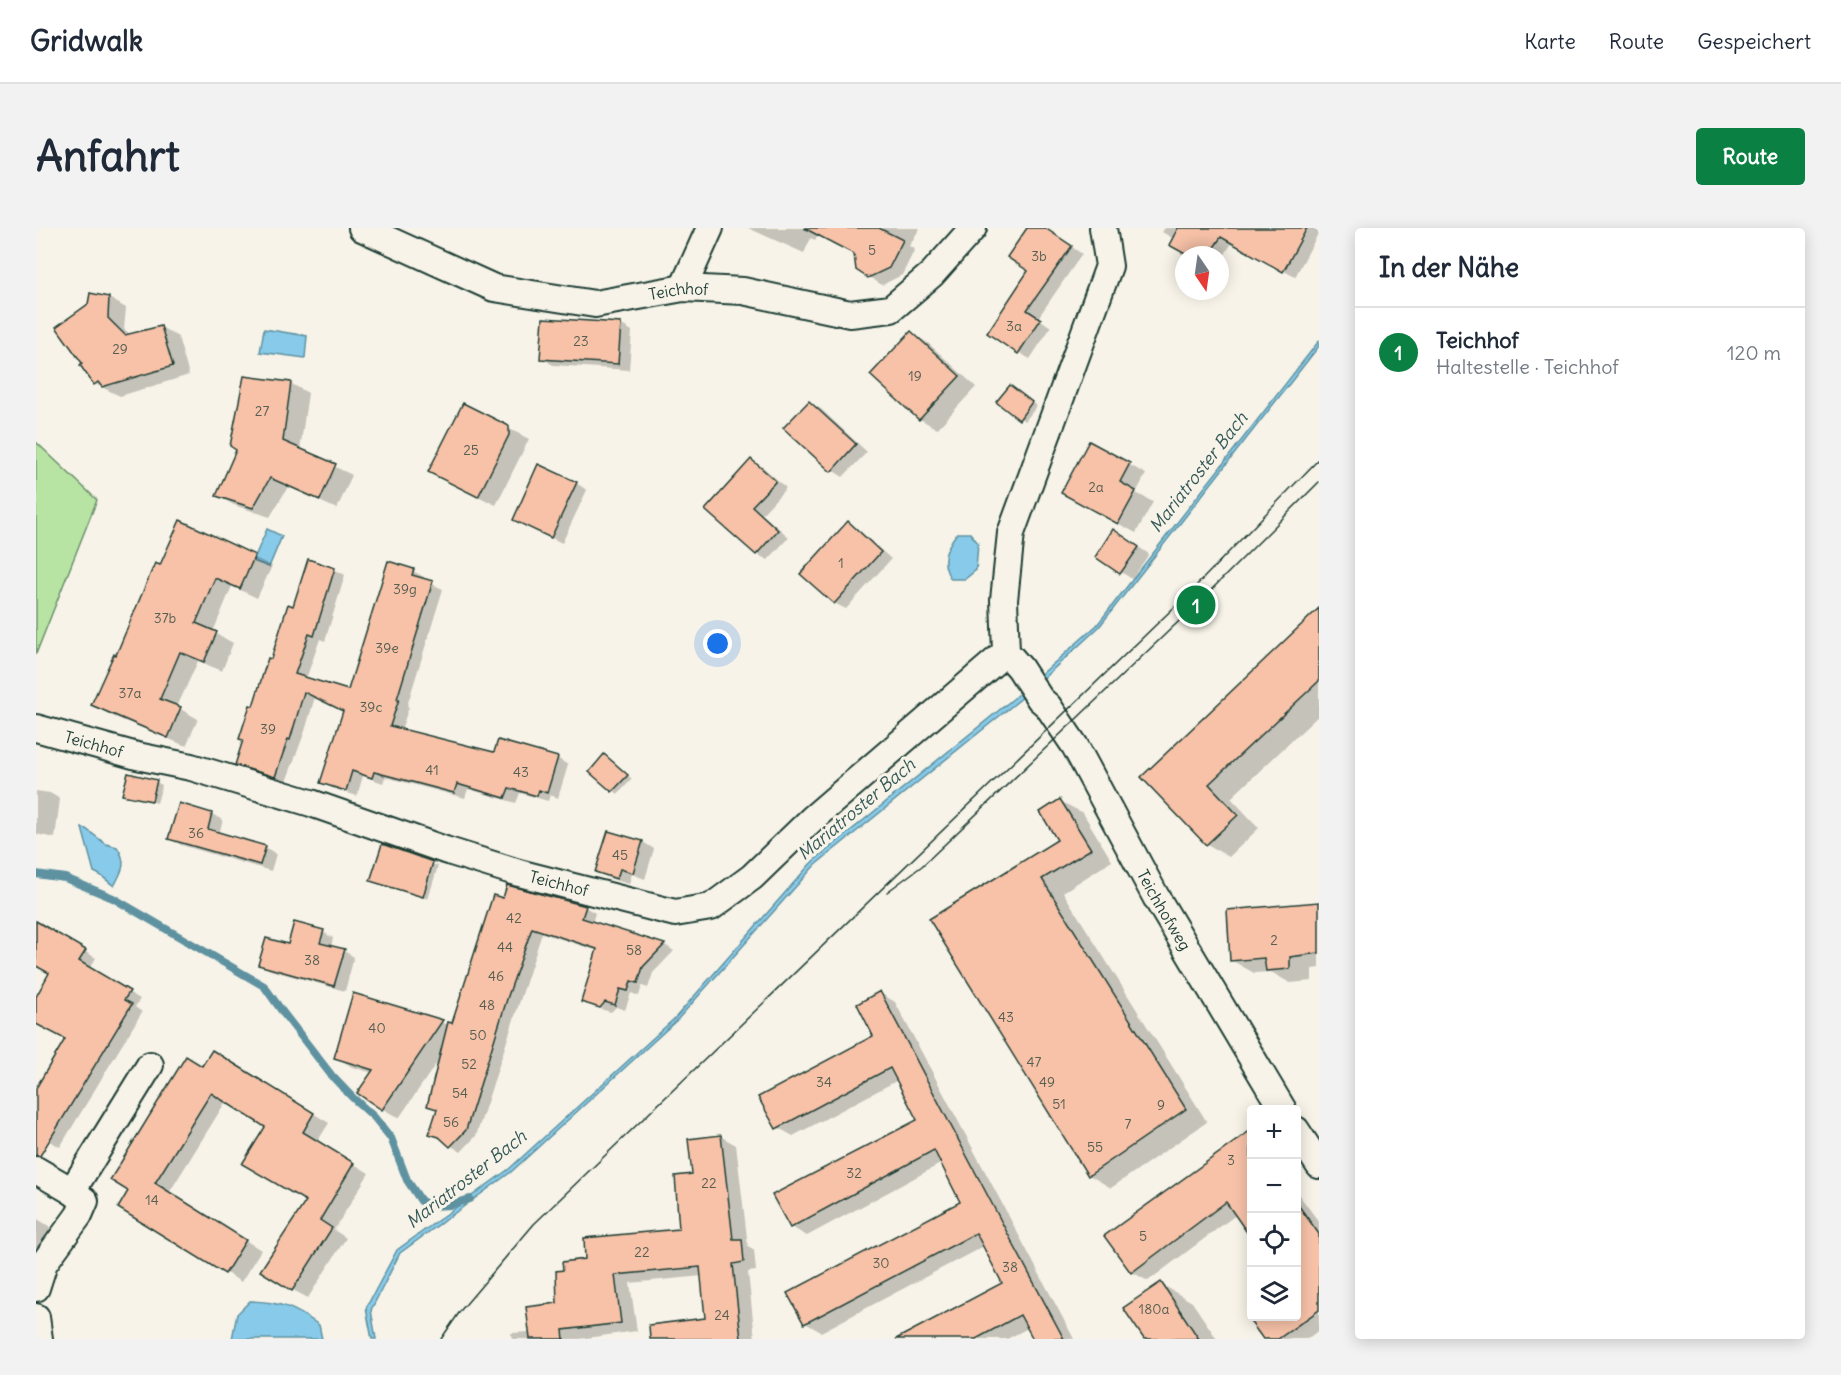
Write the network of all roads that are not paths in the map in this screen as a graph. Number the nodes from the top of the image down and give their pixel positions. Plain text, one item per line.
1 (362, 228) edge
2 (710, 228) edge
3 (974, 228) edge
4 (1103, 228) edge
5 (682, 288) junction
6 (1013, 660) junction
7 (36, 728) edge
8 (150, 1065) dead end
9 (1280, 1105) edge
10 (1301, 1138) edge
11 (1319, 1165) edge
12 (36, 1170) edge
13 (75, 1203) junction
14 (36, 1288) edge
15 (36, 1317) edge
16 (39, 1339) edge

1 - 5 street, Teichhof
2 - 5 street
3 - 5 street, Teichhof
4 - 6 street
6 - 7 street, Teichhof
6 - 9 street, Teichhofweg
8 - 13 street
10 - 11 street
12 - 13 street
13 - 14 street
15 - 16 street

